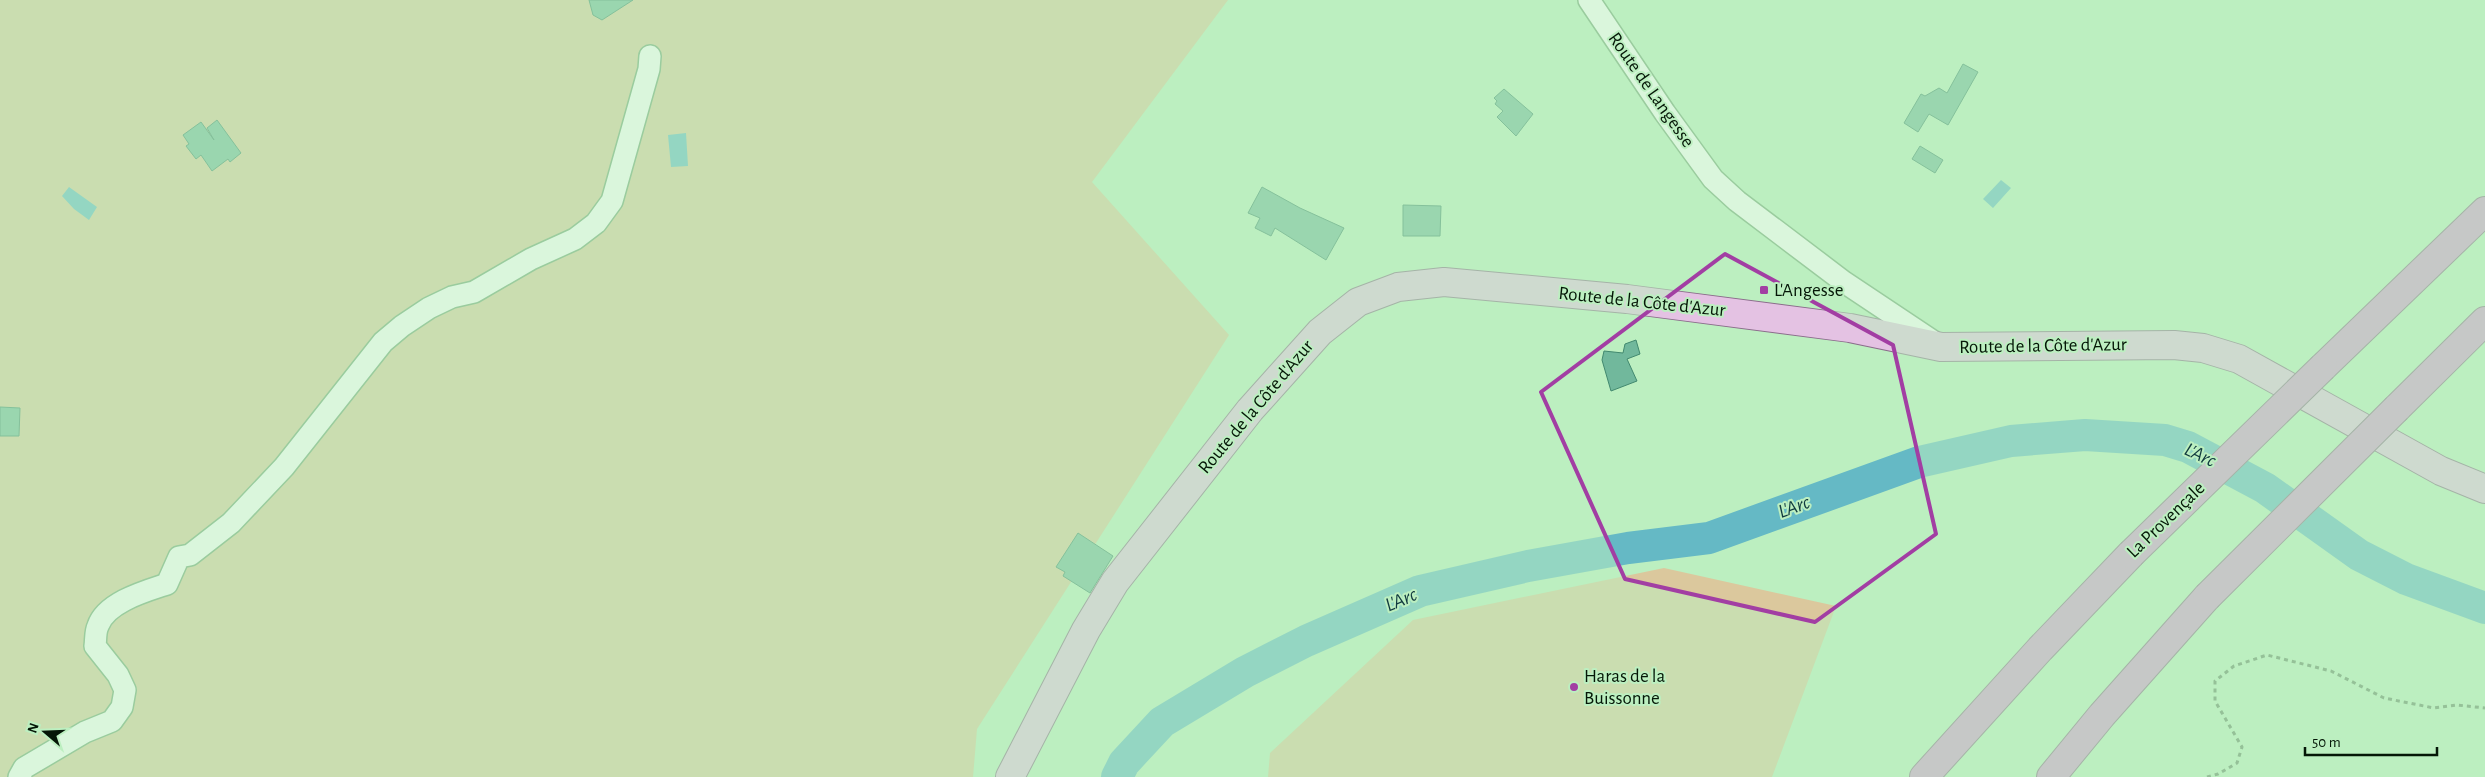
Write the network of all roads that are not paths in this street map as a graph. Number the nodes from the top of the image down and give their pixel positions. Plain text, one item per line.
1 (1589, 0) edge
2 (650, 56) dead end
3 (2485, 211) edge
4 (2485, 321) edge
5 (1941, 347) junction
6 (2485, 489) edge
7 (19, 777) edge
8 (1010, 777) edge
9 (1924, 777) edge
10 (2051, 777) edge

1 - 5 street, Route de Langesse
2 - 7 street
3 - 9 highway, La Provençale, bridge
4 - 10 highway, bridge
5 - 6 main road, Route de la Côte d'Azur
5 - 8 main road, Route de la Côte d'Azur

